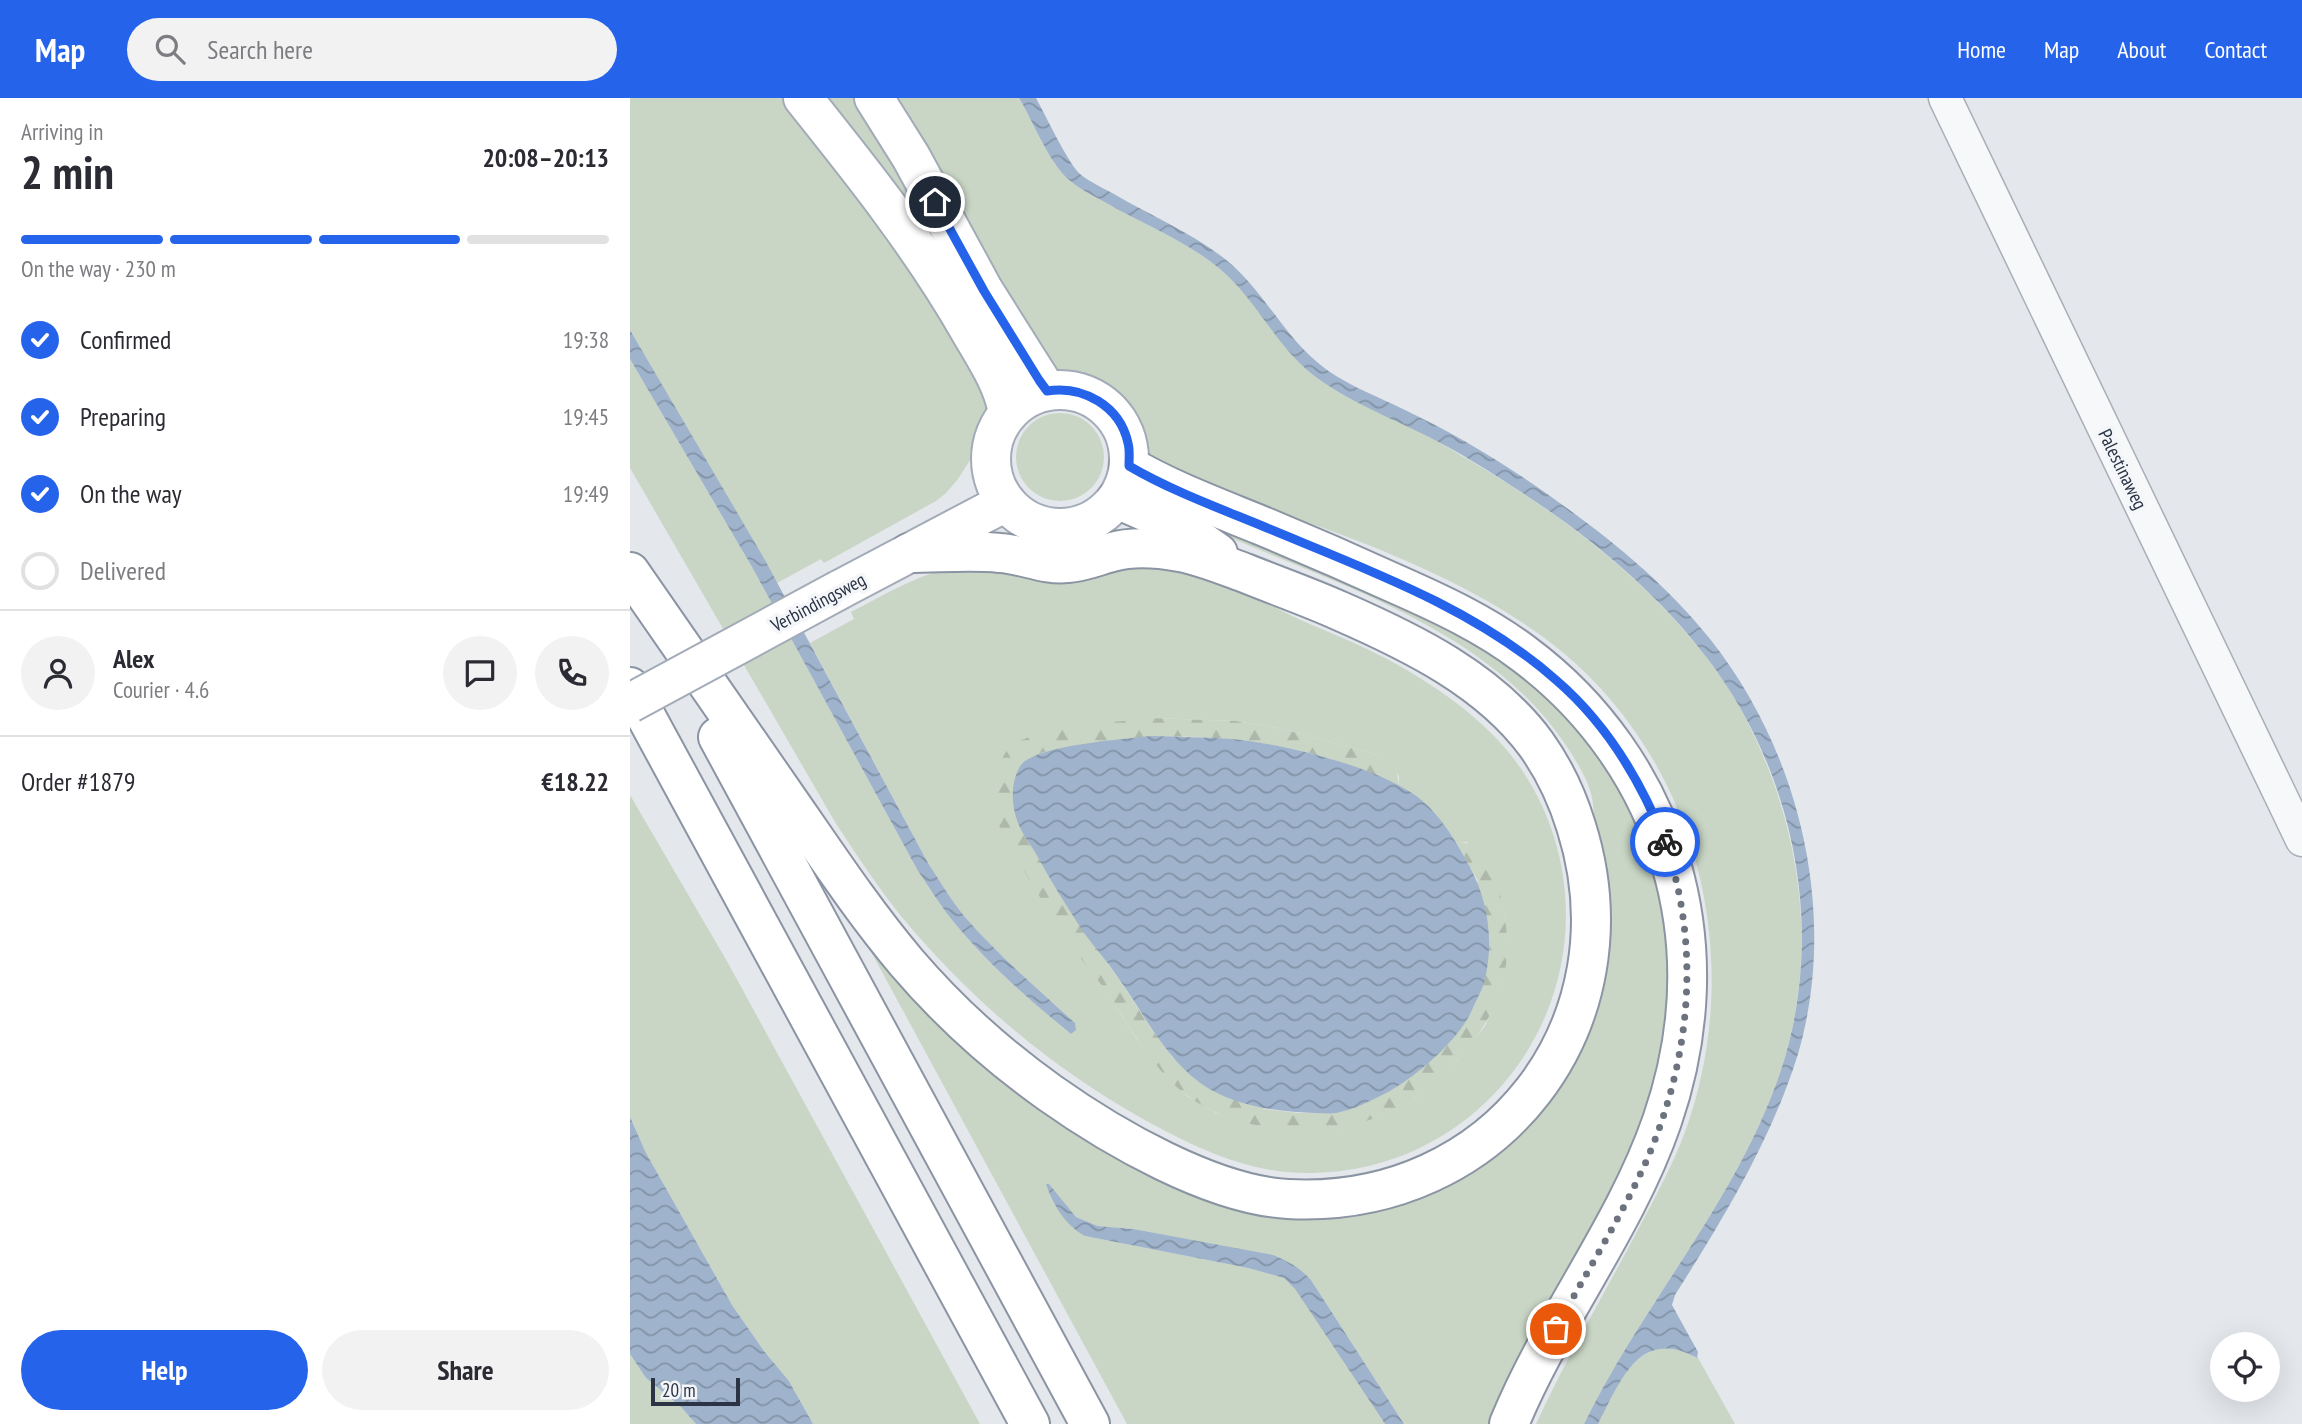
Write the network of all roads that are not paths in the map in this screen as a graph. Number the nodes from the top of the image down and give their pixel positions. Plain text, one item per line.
1 (803, 98) edge
2 (874, 98) edge
3 (1945, 98) edge
4 (1047, 391) junction
5 (1008, 413) junction
6 (1123, 482) junction
7 (999, 488) junction
8 (909, 553) junction
9 (630, 573) edge
10 (1251, 576) junction
11 (835, 581) junction
12 (630, 682) edge
13 (630, 687) edge
14 (630, 703) edge
15 (630, 725) edge
16 (2302, 839) edge
17 (744, 898) junction
18 (1030, 1424) edge
19 (1090, 1424) edge
20 (1509, 1424) edge

1 - 5 main road
2 - 4 main road
3 - 16 street, Palestinaweg
4 - 5 main road
4 - 6 main road
5 - 7 main road
6 - 7 main road
6 - 10 main road
6 - 20 main road
7 - 8 main road, Verbindingsweg
7 - 11 main road, Verbindingsweg
8 - 10 main road
8 - 11 main road, Verbindingsweg
9 - 10 main road
9 - 19 main road
11 - 12 main road, Verbindingsweg
11 - 14 main road, Verbindingsweg, bridge
13 - 17 main road
15 - 17 main road
17 - 18 main road

